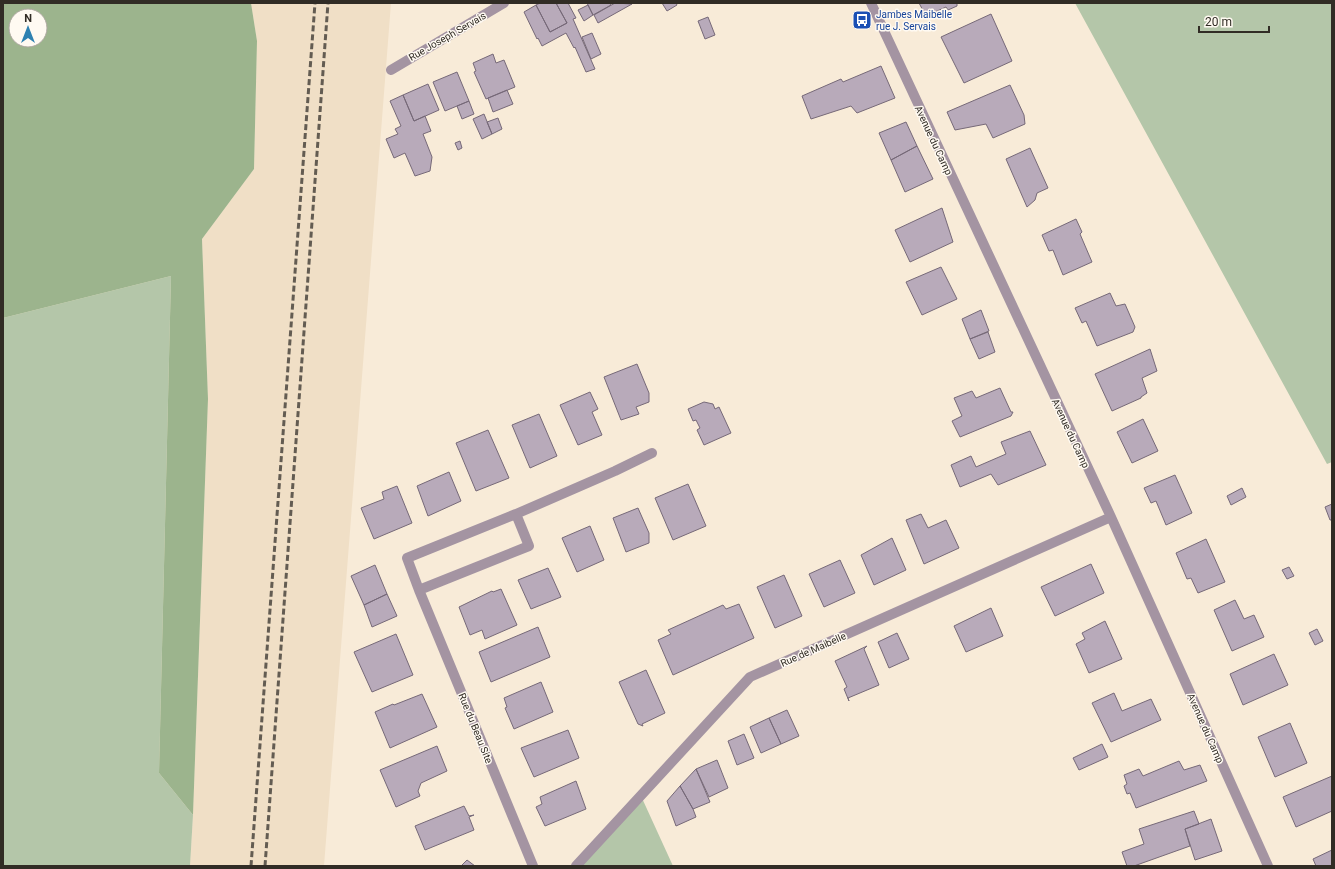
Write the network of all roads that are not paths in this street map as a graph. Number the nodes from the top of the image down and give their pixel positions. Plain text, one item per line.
1 (504, 3) edge
2 (871, 3) edge
3 (391, 70) dead end
4 (652, 453) dead end
5 (516, 514) junction
6 (1111, 517) junction
7 (419, 590) junction
8 (533, 866) edge
9 (576, 866) edge
10 (1268, 866) edge

1 - 3 street, Rue Joseph Servais
2 - 6 street, Avenue du Camp
4 - 5 street, Rue du Beau Site
5 - 7 street, Rue du Beau Site
5 - 7 street
6 - 9 street, Rue de Maibelle
6 - 10 street, Avenue du Camp
7 - 8 street, Rue du Beau Site

